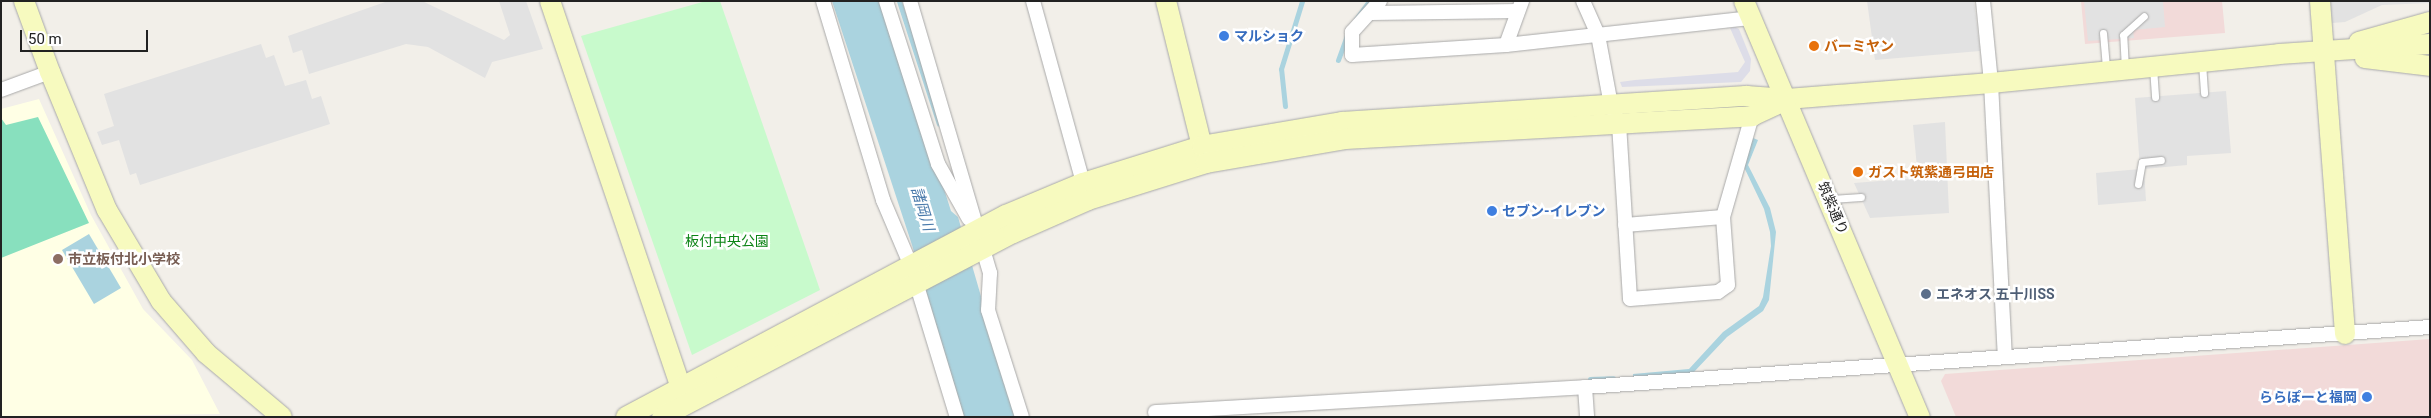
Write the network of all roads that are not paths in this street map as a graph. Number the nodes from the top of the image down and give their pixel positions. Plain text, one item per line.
1 (24, 1) edge
2 (550, 1) edge
3 (823, 1) edge
4 (886, 1) edge
5 (910, 1) edge
6 (1033, 1) edge
7 (1166, 1) edge
8 (1380, 1) edge
9 (1583, 1) edge
10 (1983, 1) edge
11 (2320, 1) edge
12 (1520, 6) edge
13 (1747, 9) edge
14 (1370, 13) junction
15 (2144, 16) dead end
16 (2430, 22) edge
17 (2103, 33) dead end
18 (1598, 35) junction
19 (2430, 44) edge
20 (1506, 45) junction
21 (2323, 52) junction
22 (2201, 61) junction
23 (2153, 66) junction
24 (2430, 66) edge
25 (2116, 69) junction
26 (50, 72) junction
27 (1991, 83) junction
28 (1, 90) edge
29 (2204, 93) dead end
30 (2155, 97) dead end
31 (1787, 99) junction
32 (1612, 105) junction
33 (1752, 116) junction
34 (1619, 124) junction
35 (1204, 155) junction
36 (2161, 160) dead end
37 (1083, 183) junction
38 (2138, 184) dead end
39 (1861, 197) dead end
40 (1829, 199) junction
41 (1722, 217) junction
42 (1625, 225) junction
43 (979, 240) junction
44 (915, 271) junction
45 (2430, 327) edge
46 (2346, 334) junction
47 (2005, 355) junction
48 (1898, 365) junction
49 (1585, 387) junction
50 (686, 402) edge
51 (1155, 412) dead end
52 (282, 417) edge
53 (626, 417) edge
54 (662, 417) edge
55 (957, 417) edge
56 (1022, 417) edge
57 (1587, 417) edge
58 (1920, 417) edge

1 - 26 street
2 - 50 street
3 - 44 street
4 - 43 street
5 - 43 street
6 - 37 street
7 - 35 street
8 - 14 street
9 - 18 street
10 - 27 street
11 - 21 street
12 - 14 street
12 - 20 street
13 - 18 street
13 - 31 street, 筑紫通り
14 - 20 street
15 - 25 lane
16 - 21 street
17 - 25 lane
18 - 20 street
18 - 32 street
19 - 21 street
21 - 22 street
21 - 24 street
21 - 46 street
22 - 23 street
22 - 29 lane
23 - 25 street
23 - 30 lane
25 - 27 street
26 - 28 street
26 - 52 street
27 - 31 street
27 - 47 street
31 - 32 street
31 - 33 street
31 - 40 street, 筑紫通り
32 - 34 street
32 - 35 street
33 - 34 street
33 - 41 street
34 - 35 street
34 - 42 street
35 - 37 street
35 - 43 street
36 - 38 lane
37 - 43 street
39 - 40 lane
40 - 48 street, 筑紫通り
41 - 42 street
41 - 42 street
43 - 44 street
43 - 56 street
44 - 50 street
44 - 55 street
45 - 46 street
46 - 47 street
47 - 48 street
48 - 49 street
48 - 58 street, 筑紫通り
49 - 51 street
49 - 57 street
50 - 53 street
50 - 54 street

